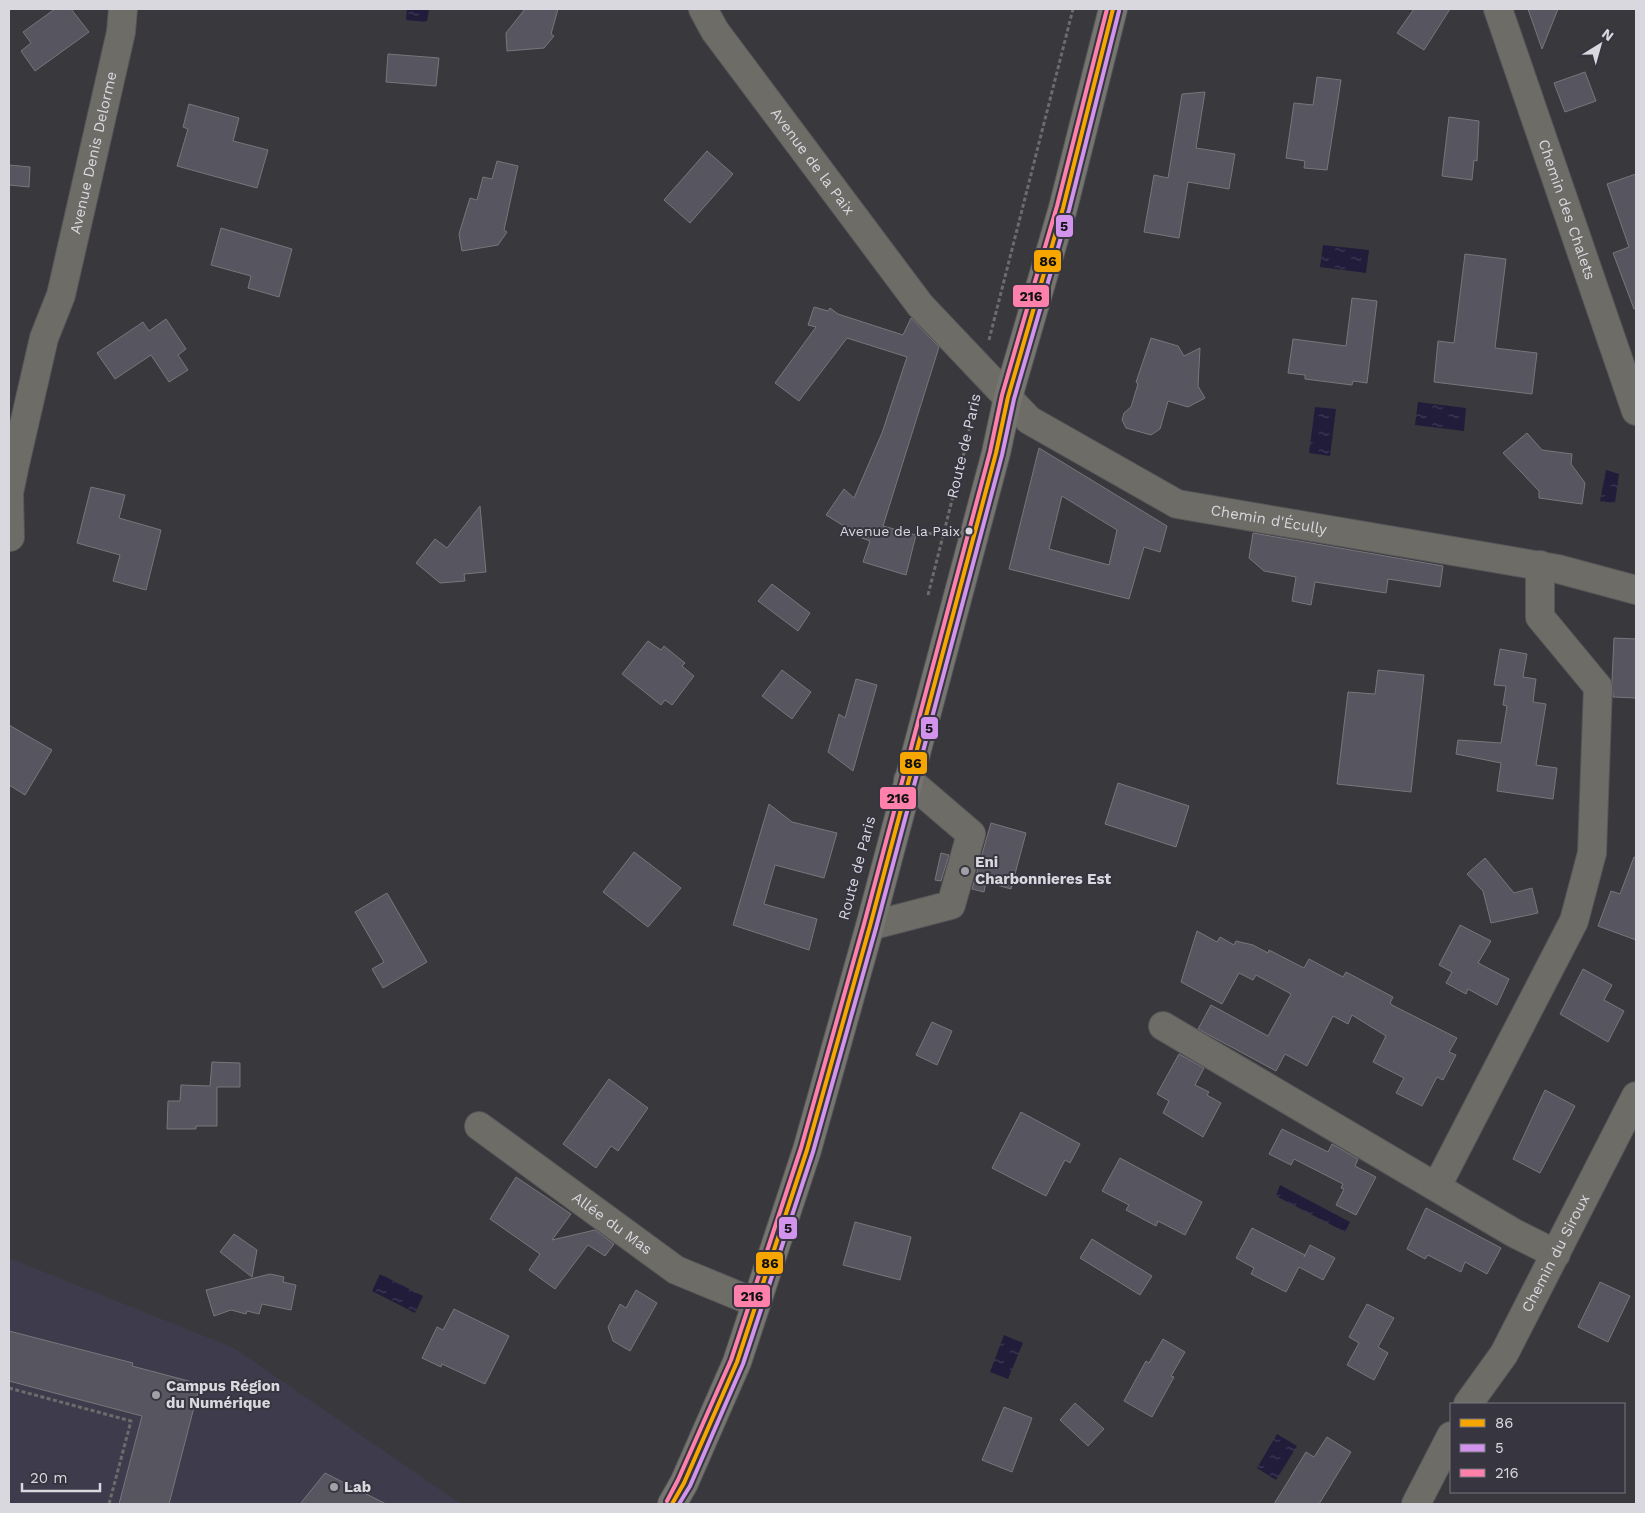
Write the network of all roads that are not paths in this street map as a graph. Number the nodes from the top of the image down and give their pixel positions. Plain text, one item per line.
1 (123, 9) edge
2 (703, 9) edge
3 (1113, 9) edge
4 (1498, 9) edge
5 (1008, 398) junction
6 (1636, 411) edge
7 (23, 438) edge
8 (9, 538) edge
9 (1549, 567) junction
10 (1636, 572) edge
11 (1636, 590) edge
12 (908, 780) junction
13 (870, 926) junction
14 (1162, 1026) dead end
15 (1636, 1096) edge
16 (479, 1126) dead end
17 (1437, 1186) junction
18 (1556, 1254) junction
19 (756, 1303) junction
20 (1469, 1403) edge
21 (1450, 1438) edge
22 (672, 1504) edge
23 (1416, 1504) edge

1 - 7 street, Avenue Denis Delorme
2 - 5 street, Avenue de la Paix
3 - 5 main road, Route de Paris
4 - 6 street, Chemin des Chalets
5 - 9 street, Chemin d'Écully
5 - 12 main road, Route de Paris
7 - 8 street, Avenue Denis Delorme
9 - 10 street, Chemin d'Écully
9 - 11 street, Chemin d'Écully
9 - 17 street
12 - 13 main road, Route de Paris
12 - 13 street
13 - 19 main road, Route de Paris
14 - 17 street
15 - 18 street, Chemin du Siroux
16 - 19 street, Allée du Mas
17 - 18 street
18 - 20 street, Chemin du Siroux
19 - 22 main road, Route de Paris
21 - 23 street

